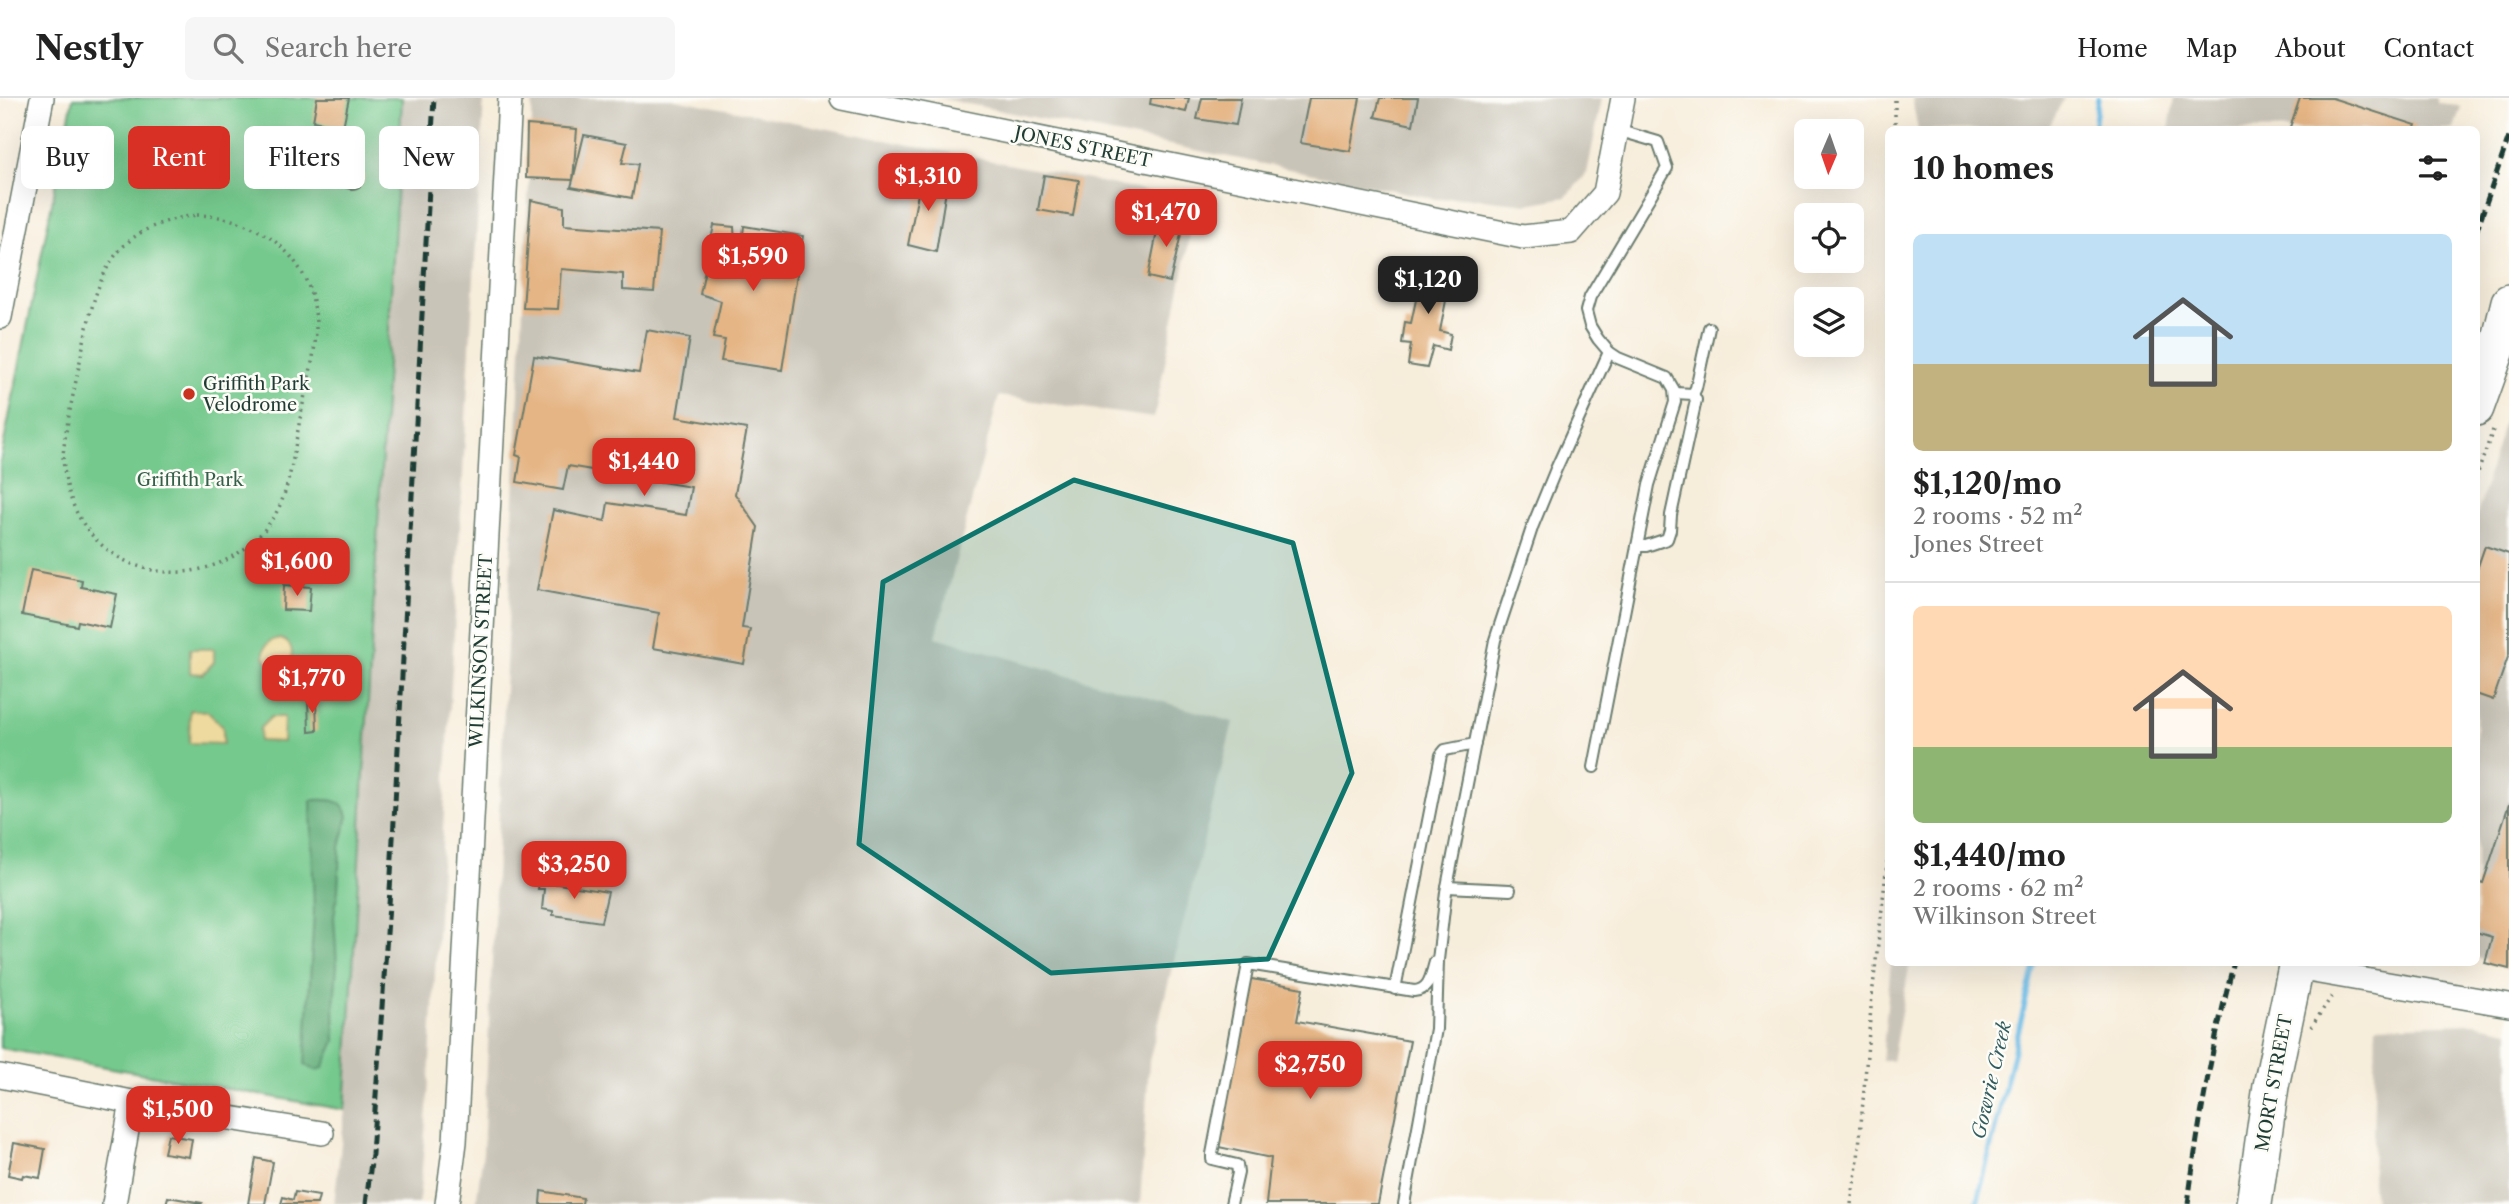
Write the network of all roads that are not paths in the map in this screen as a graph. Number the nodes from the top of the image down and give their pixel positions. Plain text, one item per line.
1 (42, 98) edge
2 (510, 98) edge
3 (842, 98) edge
4 (1623, 98) edge
5 (892, 103) edge
6 (1616, 130) junction
7 (2509, 302) edge
8 (0, 317) edge
9 (1709, 328) dead end
10 (2504, 338) edge
11 (1609, 352) junction
12 (1675, 393) junction
13 (1693, 394) junction
14 (2486, 414) edge
15 (1637, 545) junction
16 (1475, 744) junction
17 (1594, 767) dead end
18 (1447, 887) junction
19 (1510, 890) dead end
20 (1439, 950) junction
21 (2297, 966) edge
22 (2302, 966) edge
23 (1395, 989) junction
24 (2509, 1005) edge
25 (0, 1076) edge
26 (132, 1102) junction
27 (322, 1133) dead end
28 (114, 1204) edge
29 (447, 1204) edge
30 (1231, 1204) edge
31 (1404, 1204) edge
32 (2254, 1204) edge

1 - 8 street
2 - 29 street, WILKINSON STREET
3 - 5 street, JONES STREET
4 - 6 street
5 - 6 street, JONES STREET
6 - 11 lane
7 - 10 main road
9 - 13 lane
10 - 14 main road
11 - 12 lane
11 - 16 lane
12 - 13 lane
12 - 15 lane
13 - 15 lane
15 - 17 lane
16 - 18 lane
16 - 23 lane
18 - 19 lane
18 - 20 lane
20 - 23 lane
20 - 31 lane
21 - 32 main road, MORT STREET
22 - 24 street
23 - 30 lane
25 - 26 street
26 - 27 street
26 - 28 street

